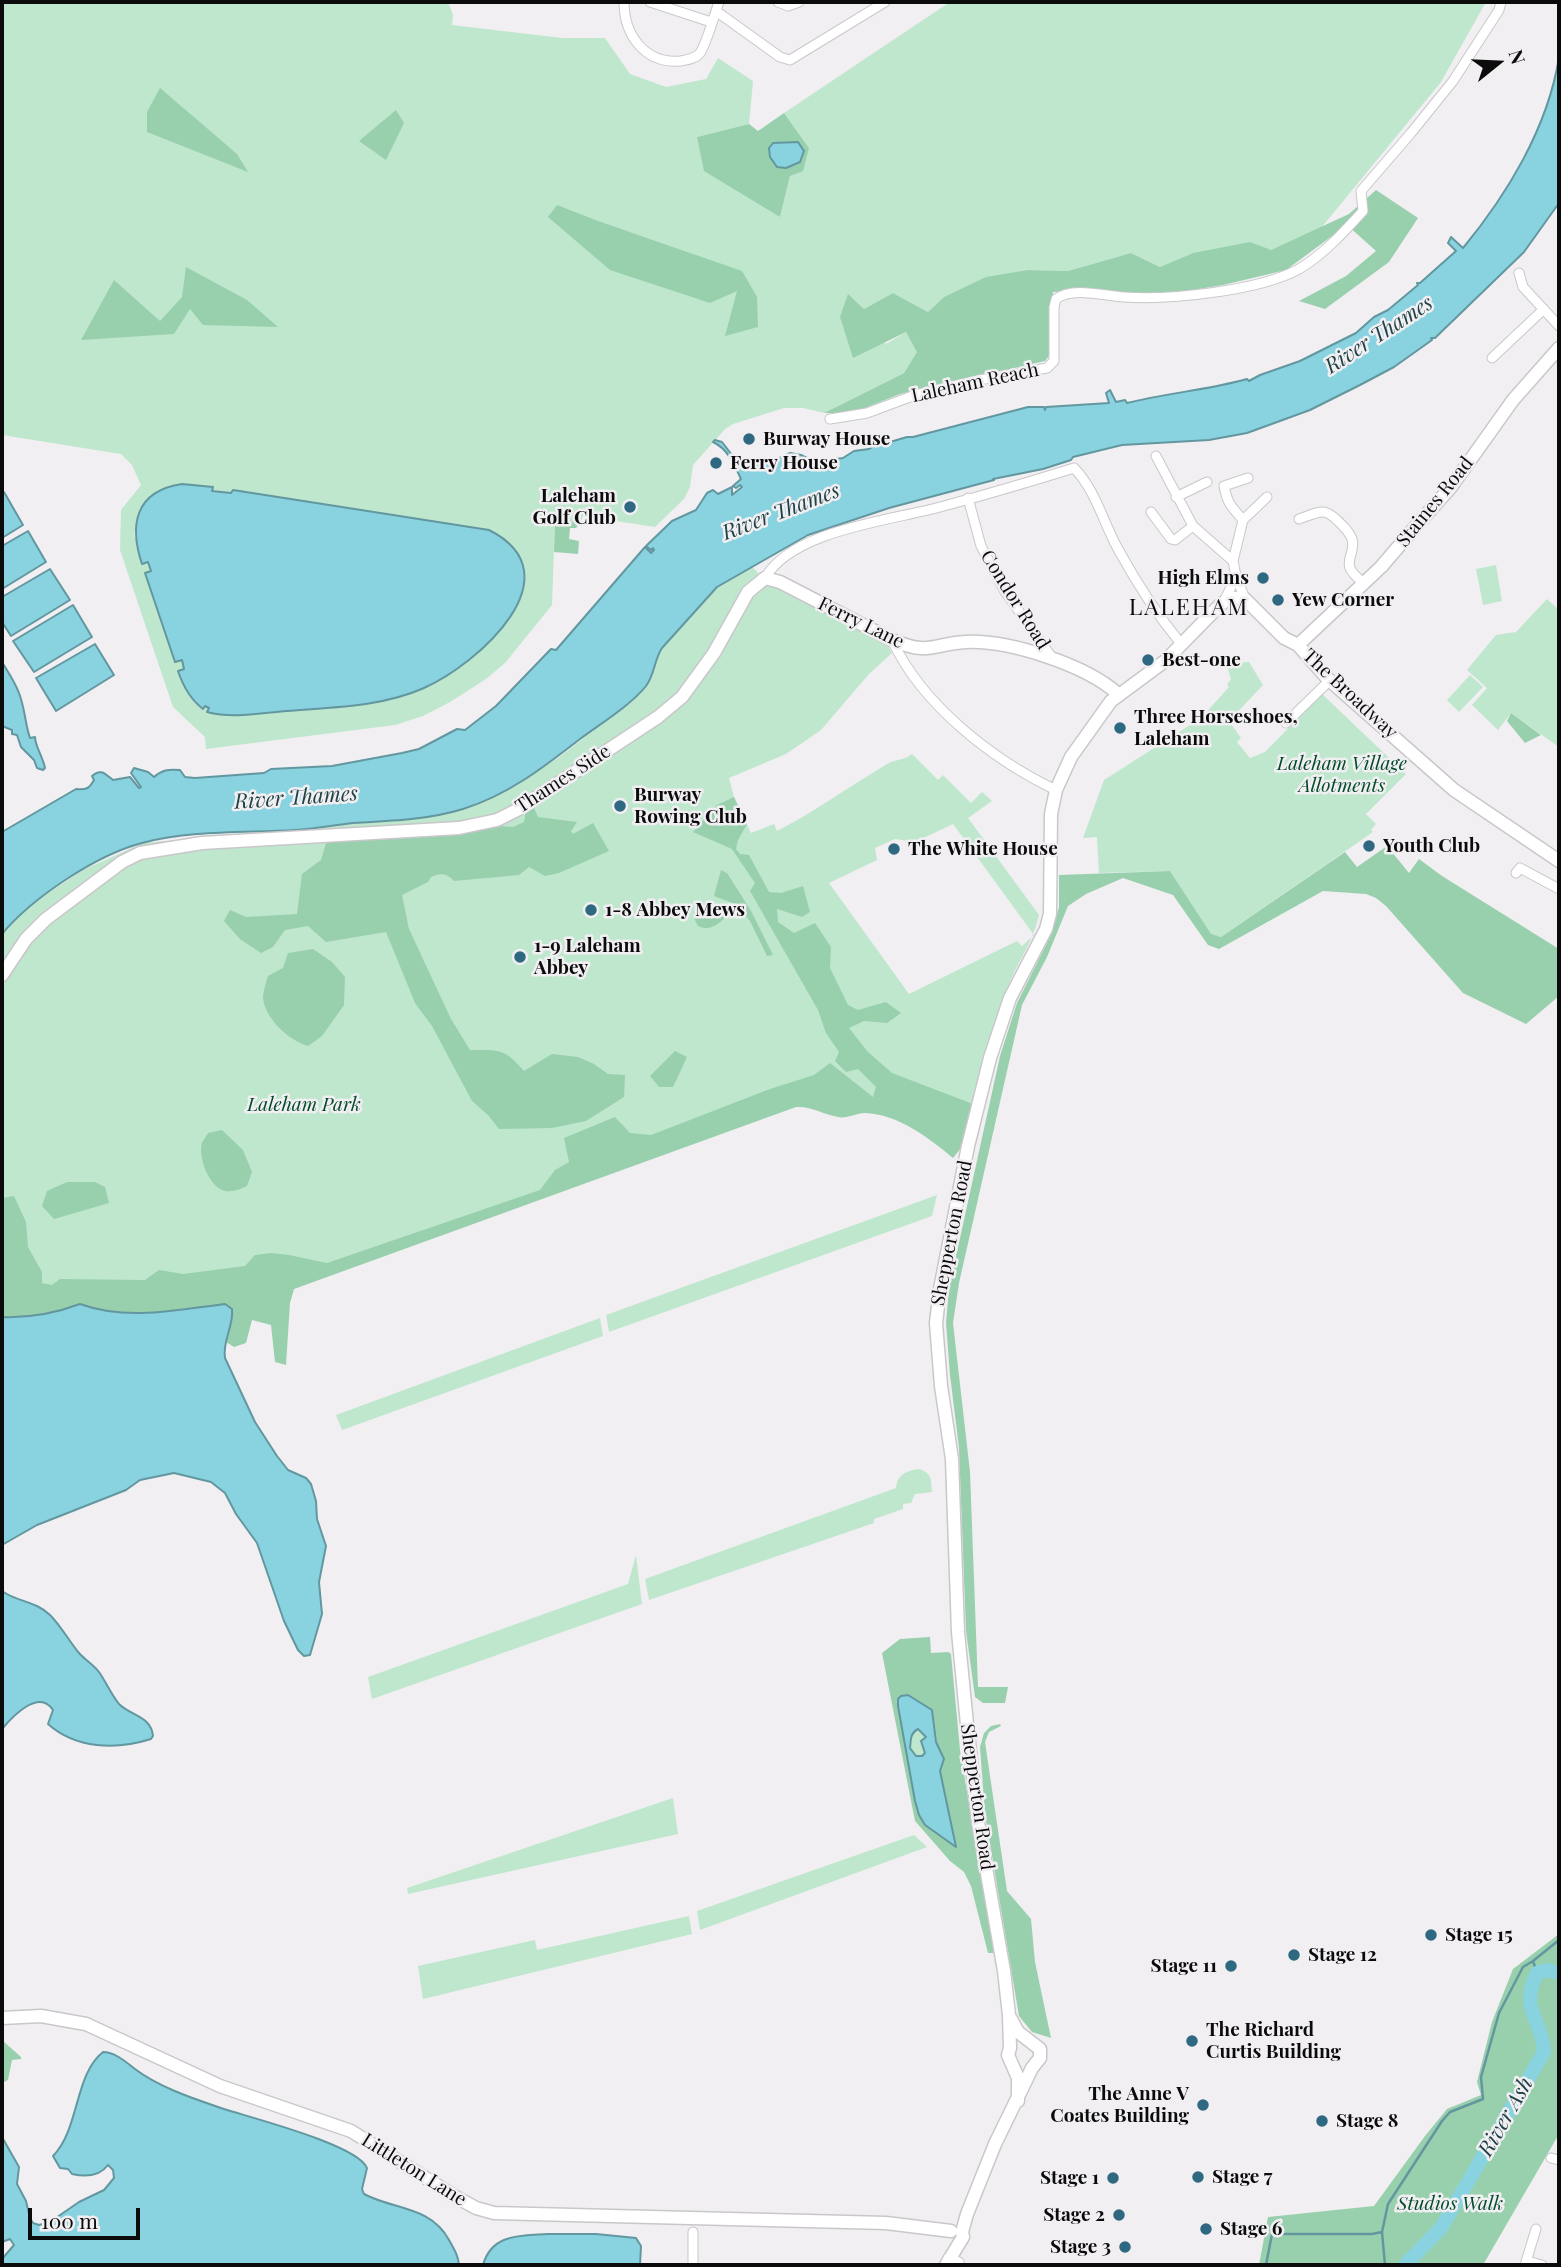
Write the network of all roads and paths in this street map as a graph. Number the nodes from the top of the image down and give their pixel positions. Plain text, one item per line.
1 (624, 2) edge
2 (649, 2) edge
3 (778, 2) edge
4 (799, 2) edge
5 (885, 2) edge
6 (1501, 2) edge
7 (717, 6) edge
8 (711, 22) junction
9 (1519, 273) dead end
10 (1544, 309) junction
11 (1559, 326) edge
12 (1559, 348) edge
13 (1492, 358) dead end
14 (830, 419) dead end
15 (1156, 456) dead end
16 (1248, 478) dead end
17 (1207, 482) dead end
18 (1176, 497) junction
19 (1267, 497) dead end
20 (968, 498) junction
21 (1151, 512) dead end
22 (1298, 519) dead end
23 (1243, 520) junction
24 (1193, 526) junction
25 (1233, 561) junction
26 (1236, 576) junction
27 (765, 578) junction
28 (1364, 583) junction
29 (1245, 599) junction
30 (1224, 601) junction
31 (892, 640) junction
32 (1182, 645) junction
33 (1298, 645) junction
34 (1054, 660) junction
35 (1330, 680) junction
36 (1118, 694) junction
37 (1286, 723) dead end
38 (1056, 790) junction
39 (1559, 862) edge
40 (1516, 873) dead end
41 (1559, 888) edge
42 (2, 975) edge
43 (1009, 2015) junction
44 (2, 2018) edge
45 (1028, 2041) junction
46 (1010, 2048) junction
47 (1014, 2067) junction
48 (1032, 2068) junction
49 (1018, 2101) junction
50 (1536, 2229) dead end
51 (693, 2232) dead end
52 (955, 2235) junction
53 (951, 2263) edge
54 (1526, 2263) edge
55 (693, 2265) edge
56 (1542, 2265) edge

1 - 8 street
2 - 8 street
3 - 4 street
5 - 7 street
6 - 14 street, Laleham Reach
7 - 8 street
9 - 10 street
10 - 11 street
10 - 13 street
12 - 28 main road, Staines Road
15 - 18 street
16 - 23 street
17 - 18 street
18 - 24 street
19 - 23 street
20 - 27 street, Thames Side
20 - 32 street, Thames Side
20 - 34 street, Condor Road
21 - 24 street
22 - 28 street
23 - 25 street
24 - 25 street
25 - 26 street, The Broadway
26 - 29 street, The Broadway
26 - 30 street, Shepperton Road
27 - 31 main road, Ferry Lane
27 - 42 main road, Thames Side
28 - 33 main road, Staines Road
29 - 30 main road
29 - 33 main road, The Broadway
30 - 32 main road, Shepperton Road
31 - 34 main road, Ferry Lane
31 - 38 street
32 - 36 main road, Shepperton Road
33 - 35 main road, The Broadway
34 - 36 main road, Ferry Lane
35 - 37 street
35 - 39 main road, The Broadway
36 - 38 main road, Shepperton Road
38 - 43 main road, Shepperton Road
40 - 41 street
43 - 45 main road, Shepperton Road
43 - 46 main road, Shepperton Road
44 - 52 main road, Littleton Lane
45 - 46 main road
45 - 48 main road, Shepperton Road
46 - 47 main road, Shepperton Road
47 - 48 main road
47 - 49 main road, Shepperton Road
48 - 49 main road, Shepperton Road
49 - 52 main road, Shepperton Road
50 - 54 street
51 - 55 street
52 - 53 main road, Shepperton Road
54 - 56 street

